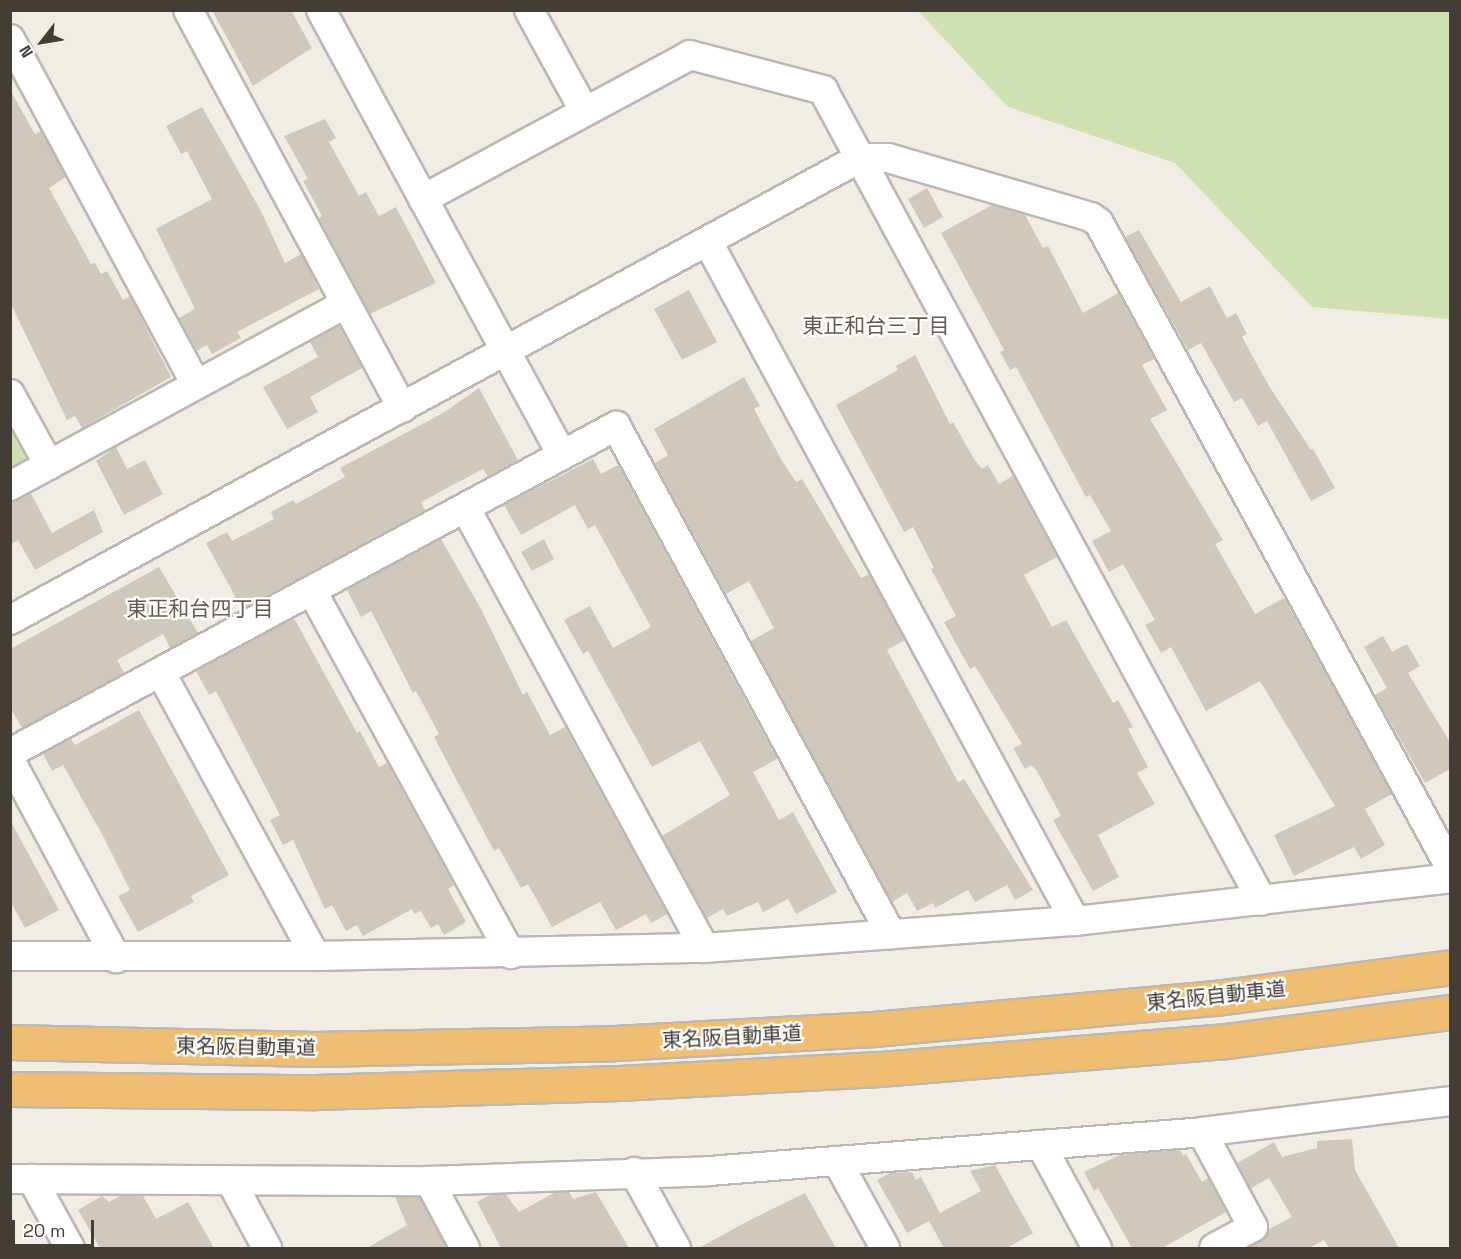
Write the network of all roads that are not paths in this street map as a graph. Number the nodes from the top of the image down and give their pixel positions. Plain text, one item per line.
1 (188, 10) edge
2 (321, 10) edge
3 (529, 10) edge
4 (11, 40) edge
5 (584, 110) junction
6 (860, 158) junction
7 (423, 199) junction
8 (708, 242) junction
9 (345, 304) junction
10 (506, 351) junction
11 (196, 384) junction
12 (10, 394) edge
13 (402, 408) junction
14 (562, 456) junction
15 (49, 465) junction
16 (10, 486) edge
17 (466, 508) junction
18 (312, 591) junction
19 (10, 620) edge
20 (161, 673) junction
21 (10, 753) edge
22 (10, 760) edge
23 (1450, 867) edge
24 (1450, 878) edge
25 (1262, 901) junction
26 (1075, 921) junction
27 (891, 934) junction
28 (704, 948) junction
29 (511, 954) junction
30 (10, 956) edge
31 (315, 957) junction
32 (116, 958) junction
33 (1450, 967) edge
34 (1450, 1012) edge
35 (10, 1042) edge
36 (10, 1089) edge
37 (1450, 1101) edge
38 (1202, 1132) junction
39 (1041, 1145) junction
40 (837, 1161) junction
41 (634, 1172) junction
42 (22, 1179) edge
43 (429, 1181) junction
44 (232, 1183) junction
45 (70, 1248) edge
46 (267, 1248) edge
47 (465, 1248) edge
48 (676, 1248) edge
49 (885, 1248) edge
50 (1097, 1248) edge
51 (1214, 1248) edge

1 - 9 street
2 - 7 street
3 - 5 street
4 - 11 street
5 - 6 street
5 - 7 street
6 - 8 street
6 - 23 street
6 - 25 street
7 - 10 street
8 - 10 street
8 - 26 street
9 - 11 street
9 - 13 street
10 - 13 street
10 - 14 street
11 - 15 street
12 - 15 street
13 - 19 street
14 - 17 street
14 - 27 street
15 - 16 street
17 - 18 street
17 - 28 street
18 - 20 street
18 - 29 street
20 - 21 street
20 - 31 street
22 - 32 street
24 - 25 street
25 - 26 street
26 - 27 street
27 - 28 street
28 - 29 street
29 - 31 street
30 - 32 street
31 - 32 street
33 - 35 highway, 東名阪自動車道
34 - 36 highway, 東名阪自動車道
37 - 38 street
38 - 39 street
38 - 51 street
39 - 40 street
39 - 50 street
40 - 41 street
40 - 49 street
41 - 43 street
41 - 48 street
42 - 44 street
42 - 45 street
43 - 44 street
43 - 47 street
44 - 46 street

